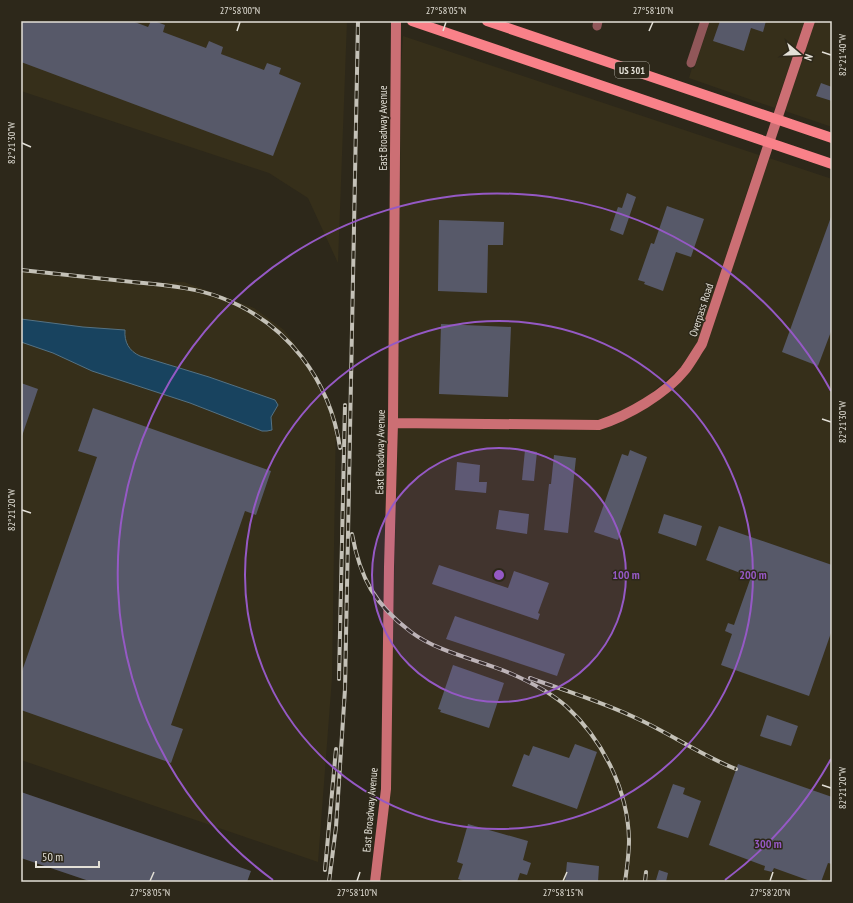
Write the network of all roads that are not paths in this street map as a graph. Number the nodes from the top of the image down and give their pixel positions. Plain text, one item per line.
1 (396, 21) edge
2 (487, 21) edge
3 (705, 21) edge
4 (810, 21) edge
5 (416, 22) edge
6 (691, 63) dead end
7 (777, 119) junction
8 (832, 138) edge
9 (769, 142) junction
10 (832, 164) edge
11 (394, 423) junction
12 (375, 882) edge

1 - 11 main road, East Broadway Avenue
2 - 7 main road, US 301
3 - 6 street
4 - 7 main road, Overpass Road
5 - 9 main road, US 301
7 - 8 main road, US 301
7 - 9 main road, Overpass Road
9 - 10 main road, US 301
9 - 11 main road, Overpass Road
11 - 12 main road, East Broadway Avenue

